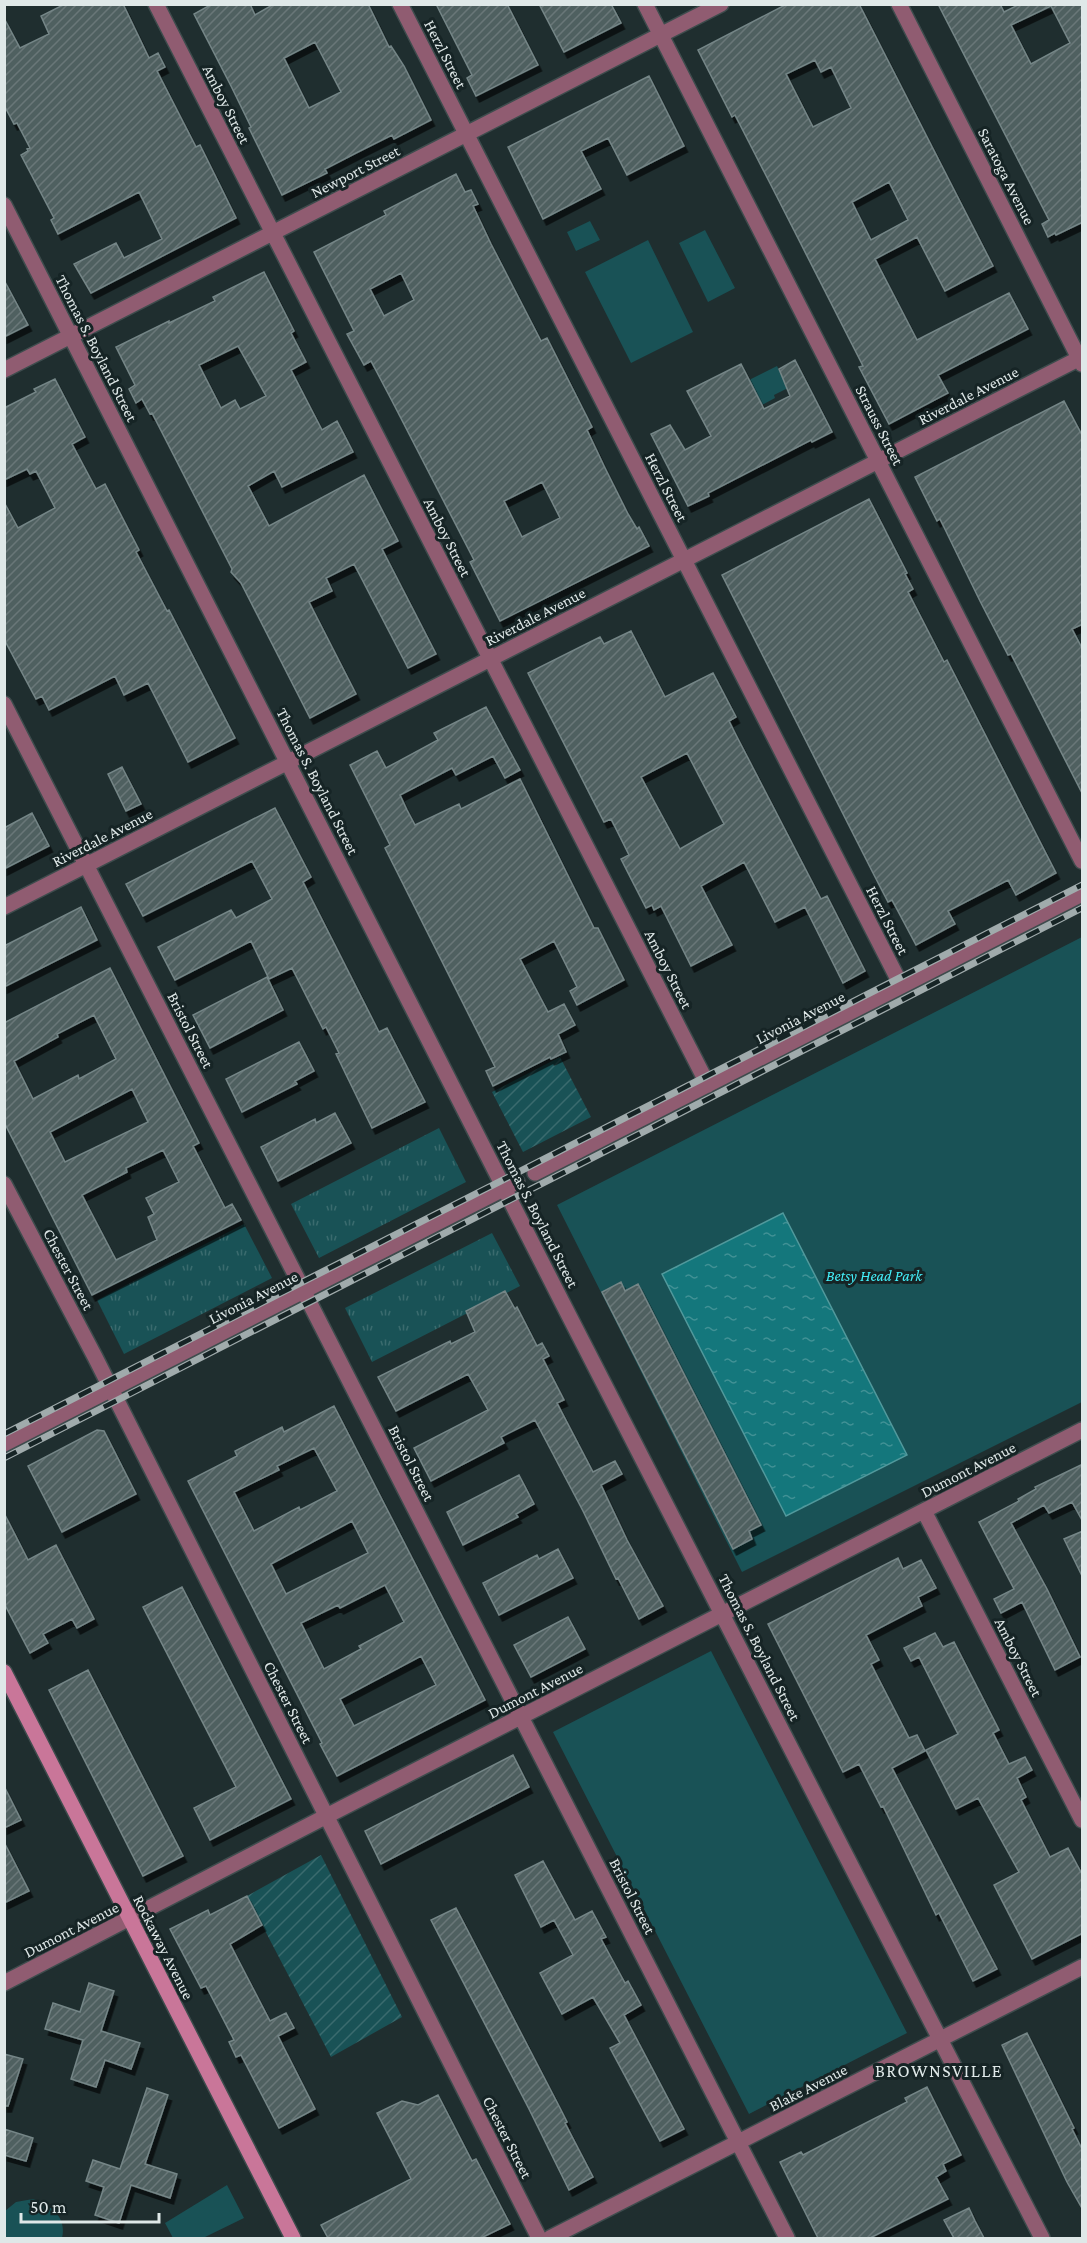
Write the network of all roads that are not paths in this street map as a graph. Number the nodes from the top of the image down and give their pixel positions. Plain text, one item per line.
1 (156, 4) edge
2 (400, 4) edge
3 (645, 4) edge
4 (721, 4) edge
5 (899, 4) edge
6 (660, 35) junction
7 (467, 135) junction
8 (4, 205) edge
9 (273, 233) junction
10 (71, 336) junction
11 (1082, 360) edge
12 (4, 370) edge
13 (878, 461) junction
14 (684, 560) junction
15 (490, 659) junction
16 (4, 704) edge
17 (288, 762) junction
18 (1083, 861) edge
19 (87, 865) junction
20 (1083, 894) edge
21 (4, 907) edge
22 (901, 985) junction
23 (708, 1085) junction
24 (535, 1173) dead end
25 (4, 1184) edge
26 (511, 1185) junction
27 (305, 1291) junction
28 (111, 1389) junction
29 (1083, 1430) edge
30 (4, 1444) edge
31 (924, 1511) junction
32 (723, 1614) junction
33 (4, 1672) edge
34 (521, 1717) junction
35 (327, 1816) junction
36 (1083, 1820) edge
37 (129, 1919) junction
38 (1083, 1966) edge
39 (4, 1983) edge
40 (940, 2040) junction
41 (738, 2142) junction
42 (292, 2238) edge
43 (539, 2238) edge
44 (550, 2238) edge
45 (787, 2238) edge
46 (1042, 2238) edge

1 - 9 street, Amboy Street
2 - 7 street, Herzl Street
3 - 6 street, Strauss Street
4 - 6 street, Newport Street
5 - 11 street, Saratoga Avenue
6 - 7 street, Newport Street
6 - 13 street, Strauss Street
7 - 9 street, Newport Street
7 - 14 street, Herzl Street
8 - 10 street, Thomas S. Boyland Street
9 - 10 street, Newport Street
9 - 15 street, Amboy Street
10 - 12 street, Newport Street
10 - 17 street, Thomas S. Boyland Street
11 - 13 street, Riverdale Avenue
13 - 14 street, Riverdale Avenue
13 - 18 street, Strauss Street
14 - 15 street, Riverdale Avenue
14 - 22 street, Herzl Street
15 - 17 street, Riverdale Avenue
15 - 23 street, Amboy Street
16 - 19 street, Bristol Street
17 - 19 street, Riverdale Avenue
17 - 26 street, Thomas S. Boyland Street
19 - 21 street, Riverdale Avenue
19 - 27 street, Bristol Street
20 - 22 street, Livonia Avenue
22 - 23 street, Livonia Avenue
23 - 24 street, Livonia Avenue
25 - 28 street, Chester Street
26 - 27 street, Livonia Avenue
26 - 32 street, Thomas S. Boyland Street
27 - 28 street, Livonia Avenue
27 - 34 street, Bristol Street
28 - 30 street, Livonia Avenue
28 - 35 street, Chester Street
29 - 31 street, Dumont Avenue
31 - 32 street, Dumont Avenue
31 - 36 street, Amboy Street
32 - 34 street, Dumont Avenue
32 - 40 street, Thomas S. Boyland Street
33 - 37 street, Rockaway Avenue
34 - 35 street, Dumont Avenue
34 - 41 street, Bristol Street
35 - 37 street, Dumont Avenue
35 - 43 street, Chester Street
37 - 39 street, Dumont Avenue
37 - 42 street, Rockaway Avenue
38 - 40 street, Blake Avenue
40 - 41 street, Blake Avenue
40 - 46 street, Thomas S. Boyland Street
41 - 44 street, Blake Avenue
41 - 45 street, Bristol Street

